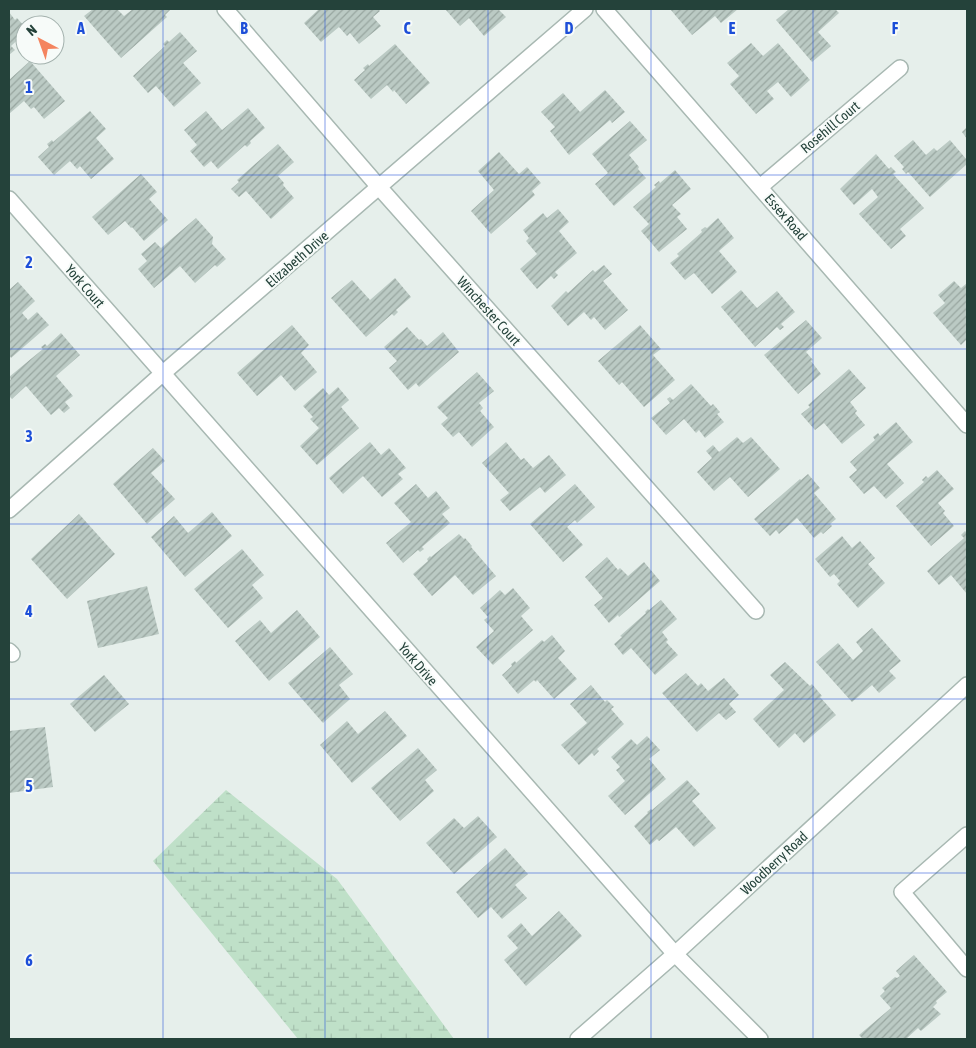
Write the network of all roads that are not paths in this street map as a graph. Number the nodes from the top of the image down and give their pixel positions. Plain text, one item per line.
1 (224, 9) edge
2 (585, 9) edge
3 (604, 9) edge
4 (900, 68) dead end
5 (380, 187) junction
6 (760, 187) junction
7 (9, 199) edge
8 (162, 374) junction
9 (966, 419) edge
10 (9, 510) edge
11 (756, 611) dead end
12 (967, 685) edge
13 (967, 835) edge
14 (675, 954) junction
15 (967, 969) edge
16 (578, 1039) edge
17 (760, 1039) edge

1 - 5 street, Winchester Court
2 - 5 street, Elizabeth Drive
3 - 6 street, Essex Road
4 - 6 street, Rosehill Court
5 - 8 street, Elizabeth Drive
5 - 11 street, Winchester Court
6 - 9 street, Essex Road
7 - 8 street, York Court
8 - 10 street, Elizabeth Drive
8 - 14 street, York Drive
12 - 14 street, Woodberry Road
13 - 15 street
14 - 16 street, Woodberry Road
14 - 17 street, York Drive

